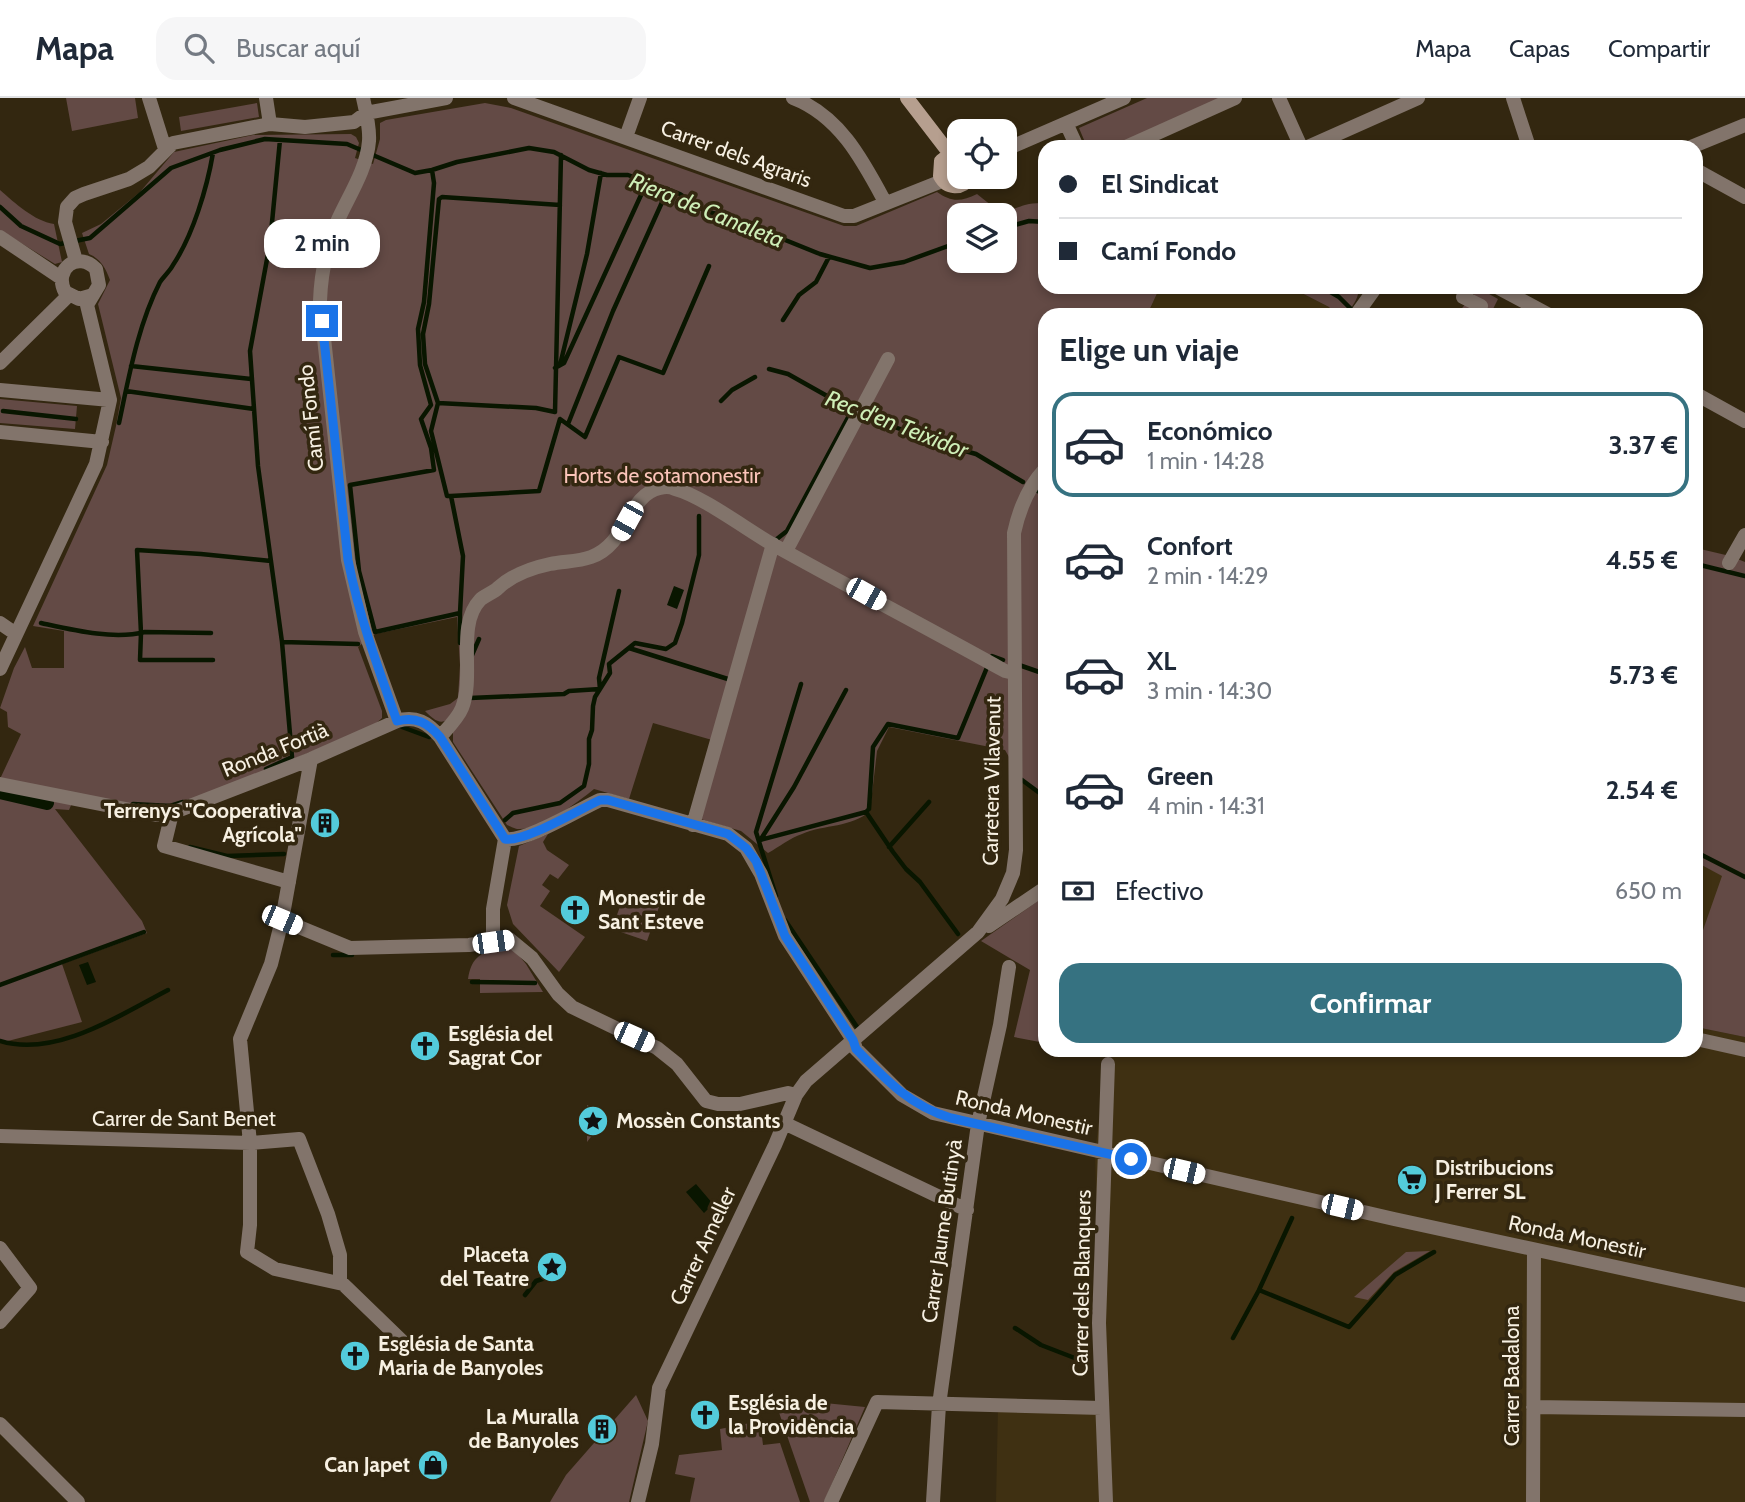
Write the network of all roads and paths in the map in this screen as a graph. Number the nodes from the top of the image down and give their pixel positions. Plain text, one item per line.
1 (149, 98) edge
2 (266, 98) edge
3 (446, 98) edge
4 (514, 98) edge
5 (640, 98) edge
6 (793, 98) edge
7 (906, 98) edge
8 (1124, 98) edge
9 (1236, 98) edge
10 (1279, 98) edge
11 (1418, 98) edge
12 (1513, 98) edge
13 (365, 105) edge
14 (1066, 123) junction
15 (270, 124) junction
16 (1745, 125) edge
17 (626, 137) junction
18 (1074, 140) edge
19 (1142, 140) edge
20 (1298, 140) edge
21 (1324, 140) edge
22 (1527, 140) edge
23 (1703, 142) edge
24 (1017, 144) edge
25 (947, 146) edge
26 (165, 149) junction
27 (947, 160) edge
28 (1703, 174) edge
29 (942, 181) junction
30 (947, 183) edge
31 (1745, 197) edge
32 (885, 202) junction
33 (0, 237) edge
34 (76, 261) junction
35 (61, 278) junction
36 (1510, 294) edge
37 (1464, 297) dead end
38 (82, 299) junction
39 (1480, 308) edge
40 (1536, 308) edge
41 (888, 359) dead end
42 (0, 363) edge
43 (0, 390) edge
44 (110, 401) junction
45 (1703, 402) edge
46 (1745, 421) edge
47 (0, 432) edge
48 (102, 442) junction
49 (1038, 479) edge
50 (1745, 535) edge
51 (779, 548) junction
52 (1729, 562) dead end
53 (0, 623) edge
54 (16, 634) junction
55 (0, 669) edge
56 (1014, 673) junction
57 (397, 721) junction
58 (440, 737) junction
59 (311, 759) junction
60 (0, 784) edge
61 (172, 813) junction
62 (693, 825) junction
63 (505, 839) junction
64 (289, 882) junction
65 (1038, 893) edge
66 (282, 920) junction
67 (978, 932) junction
68 (493, 942) junction
69 (1009, 968) dead end
70 (853, 1040) junction
71 (1703, 1041) edge
72 (1745, 1050) edge
73 (1108, 1064) dead end
74 (796, 1095) junction
75 (784, 1123) junction
76 (978, 1124) junction
77 (0, 1136) edge
78 (250, 1143) junction
79 (1105, 1153) junction
80 (967, 1210) junction
81 (0, 1248) edge
82 (1534, 1250) junction
83 (340, 1283) junction
84 (1745, 1295) edge
85 (0, 1322) edge
86 (402, 1342) dead end
87 (939, 1405) junction
88 (1533, 1407) junction
89 (1102, 1408) junction
90 (1745, 1410) edge
91 (0, 1424) edge
92 (78, 1502) edge
93 (638, 1502) edge
94 (831, 1502) edge
95 (933, 1502) edge
96 (1106, 1502) edge
97 (1533, 1502) edge

1 - 26 street
2 - 15 street
3 - 13 street
4 - 17 street, Carrer dels Agraris
5 - 17 street
6 - 32 street
7 - 25 street
8 - 14 street
9 - 19 street
10 - 20 street
11 - 21 street
12 - 22 street
13 - 15 street
13 - 57 street, Camí Fondo
14 - 18 street
14 - 24 street
15 - 26 street
16 - 23 street
17 - 32 street, Carrer dels Agraris
26 - 34 street
27 - 29 street
28 - 31 street
29 - 30 street
29 - 32 street, Carrer dels Agraris
33 - 35 street
34 - 35 street
34 - 38 street
35 - 38 street
36 - 40 street
37 - 39 street
38 - 42 street
38 - 44 street
41 - 51 street
43 - 44 street
44 - 48 street
45 - 46 street
47 - 48 street
48 - 54 street
49 - 56 street, Carretera Vilavenut
50 - 52 street
51 - 56 street
51 - 58 street
51 - 62 street
53 - 54 street
54 - 55 street
56 - 67 street, Carretera Vilavenut
57 - 58 street
57 - 59 street, Ronda Fortià
58 - 63 street
59 - 61 street, Ronda Fortià
59 - 64 street
60 - 61 street, Ronda Fortià
61 - 64 street
62 - 63 street, Ronda Monestir
62 - 70 street, Ronda Monestir
63 - 68 street
64 - 66 street
65 - 67 street
66 - 68 street
66 - 78 street
67 - 70 street, Carretera Vilavenut
68 - 74 street
69 - 76 street, Carrer Jaume Butinyà
70 - 74 street, Carretera Vilavenut
70 - 76 street, Ronda Monestir
71 - 72 street
73 - 79 street, Carrer dels Blanquers
74 - 75 street, Carrer Ameller
75 - 80 street
75 - 93 street, Carrer Ameller
76 - 79 street, Ronda Monestir
76 - 80 street, Carrer Jaume Butinyà
77 - 78 street, Carrer de Sant Benet
78 - 83 street, Carrer de Sant Benet
78 - 83 street
79 - 82 street, Ronda Monestir
79 - 89 street, Carrer dels Blanquers
80 - 87 street, Carrer Jaume Butinyà
81 - 85 street
82 - 84 street, Ronda Monestir
82 - 88 street, Carrer Badalona
83 - 86 street
87 - 89 street
87 - 94 street
87 - 95 street, Carrer Jaume Butinyà
88 - 90 street
88 - 97 street, Carrer Badalona
89 - 96 street, Carrer dels Blanquers
91 - 92 street

